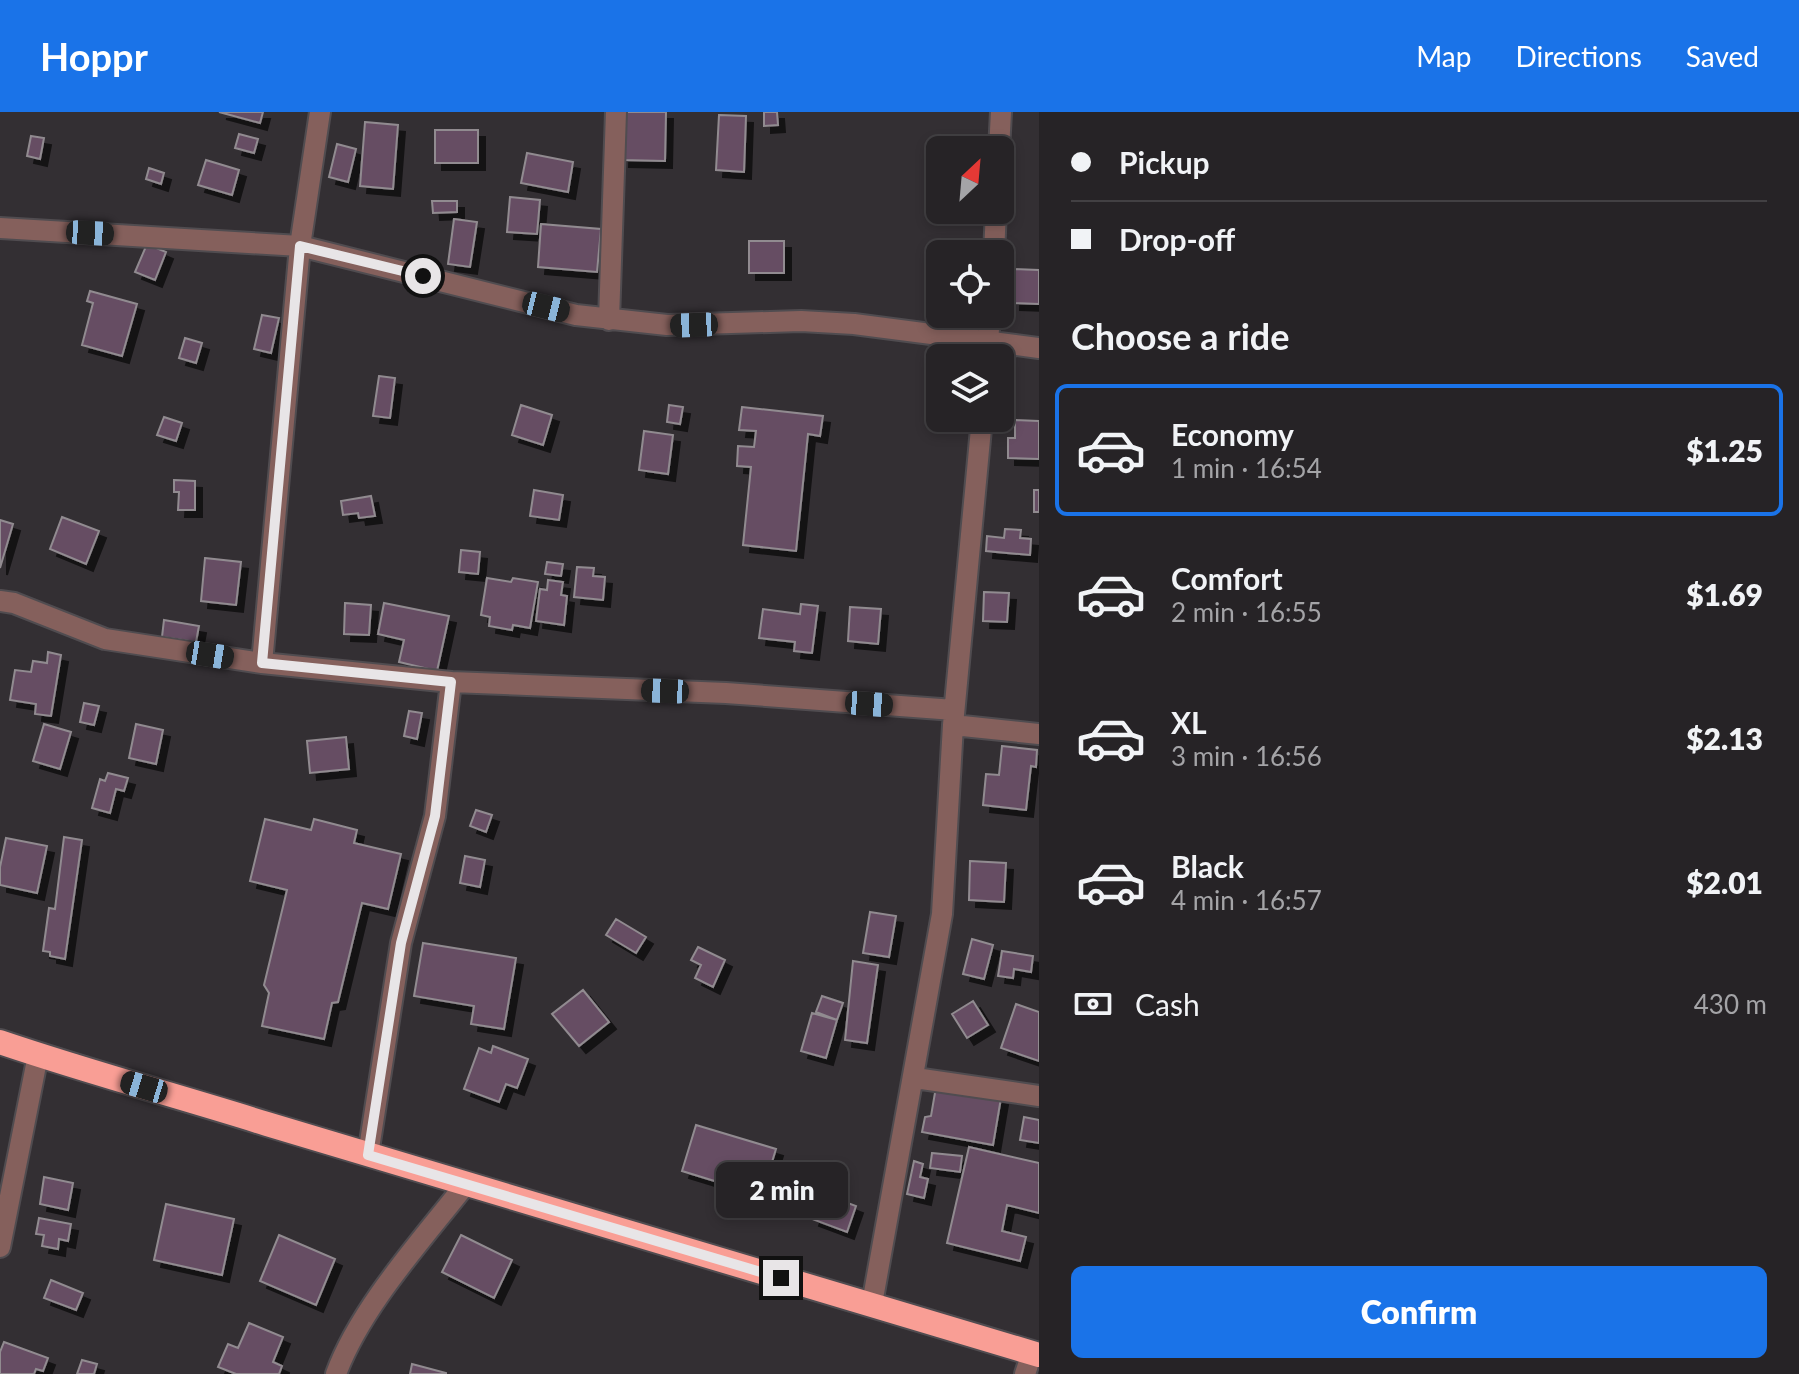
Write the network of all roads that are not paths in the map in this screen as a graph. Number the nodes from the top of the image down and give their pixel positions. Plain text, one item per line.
1 (320, 112) edge
2 (616, 112) edge
3 (1001, 112) edge
4 (1000, 136) edge
5 (0, 228) edge
6 (300, 246) junction
7 (609, 320) junction
8 (961, 344) edge
9 (1014, 348) edge
10 (1039, 348) edge
11 (981, 432) edge
12 (0, 601) edge
13 (262, 663) junction
14 (451, 682) junction
15 (954, 718) junction
16 (1039, 734) edge
17 (0, 1042) edge
18 (38, 1055) junction
19 (915, 1078) junction
20 (1039, 1096) edge
21 (368, 1155) junction
22 (465, 1185) junction
23 (0, 1247) edge
24 (872, 1304) junction
25 (1032, 1361) edge
26 (336, 1374) edge

1 - 6 street
2 - 7 street
3 - 4 street
5 - 6 street
6 - 7 street
6 - 13 street
7 - 8 street
9 - 10 street
11 - 15 street
12 - 13 street
13 - 14 street
14 - 15 street
14 - 21 street
15 - 16 street
15 - 19 street
17 - 18 highway
18 - 21 highway
18 - 23 street
19 - 20 street
19 - 24 street
21 - 22 highway
22 - 24 highway
22 - 26 street
24 - 25 highway

